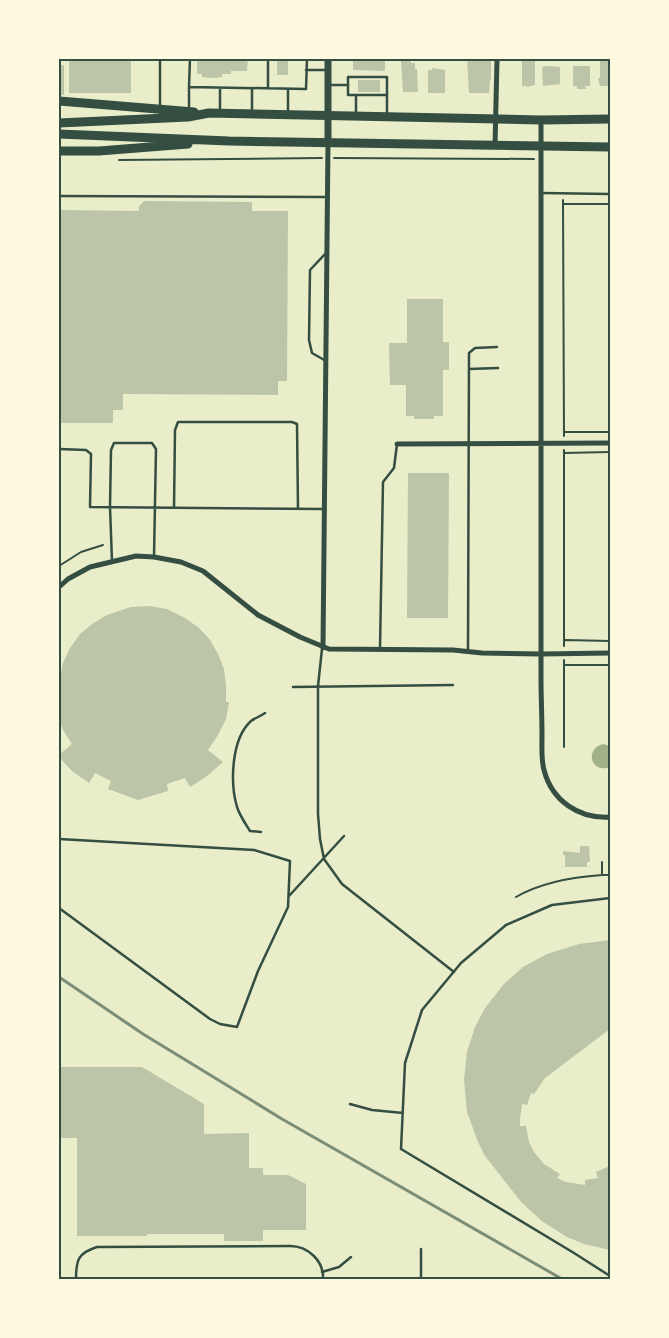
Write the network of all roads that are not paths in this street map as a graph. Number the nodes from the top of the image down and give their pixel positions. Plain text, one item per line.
1 (160, 59) edge
2 (190, 59) edge
3 (268, 59) edge
4 (306, 59) edge
5 (328, 59) edge
6 (497, 59) edge
7 (306, 70) junction
8 (328, 70) junction
9 (328, 85) junction
10 (348, 85) junction
11 (189, 87) junction
12 (220, 88) junction
13 (252, 88) junction
14 (268, 88) junction
15 (288, 88) junction
16 (356, 95) junction
17 (387, 95) junction
18 (59, 101) edge
19 (160, 114) junction
20 (188, 114) junction
21 (220, 114) junction
22 (252, 114) junction
23 (288, 114) junction
24 (328, 115) junction
25 (356, 116) junction
26 (387, 116) junction
27 (496, 119) junction
28 (541, 120) junction
29 (610, 120) edge
30 (59, 123) edge
31 (59, 134) edge
32 (229, 141) junction
33 (328, 142) junction
34 (495, 146) junction
35 (541, 146) junction
36 (610, 147) edge
37 (59, 151) edge
38 (541, 193) junction
39 (610, 194) edge
40 (59, 196) edge
41 (328, 197) junction
42 (327, 251) junction
43 (497, 347) dead end
44 (327, 362) junction
45 (498, 368) dead end
46 (469, 369) junction
47 (470, 443) junction
48 (542, 443) junction
49 (610, 443) edge
50 (397, 444) joint
51 (59, 449) edge
52 (110, 507) junction
53 (154, 508) junction
54 (174, 508) junction
55 (298, 509) junction
56 (325, 509) junction
57 (154, 557) junction
58 (112, 562) junction
59 (59, 587) edge
60 (323, 648) junction
61 (380, 649) junction
62 (468, 651) junction
63 (610, 653) edge
64 (541, 654) junction
65 (453, 685) dead end
66 (293, 686) dead end
67 (318, 686) junction
68 (265, 713) dead end
69 (610, 816) edge
70 (261, 832) dead end
71 (344, 836) dead end
72 (59, 839) edge
73 (324, 859) junction
74 (288, 897) junction
75 (610, 898) edge
76 (59, 908) edge
77 (454, 972) junction
78 (350, 1104) dead end
79 (403, 1114) junction
80 (421, 1249) dead end
81 (351, 1257) dead end
82 (322, 1272) junction
83 (610, 1276) edge
84 (76, 1279) edge
85 (323, 1279) edge
86 (420, 1279) edge

1 - 19 lane
2 - 11 lane
3 - 14 lane
4 - 7 lane
5 - 8 street
6 - 27 street
7 - 8 lane
7 - 15 lane
8 - 9 street
9 - 10 lane
9 - 24 street
10 - 16 lane
10 - 17 lane
11 - 12 lane
11 - 20 lane
12 - 13 lane
12 - 21 lane
13 - 14 lane
13 - 22 lane
14 - 15 lane
15 - 23 lane
16 - 17 lane
16 - 25 lane
17 - 26 lane
18 - 19 main road
19 - 20 main road
19 - 30 main road
20 - 21 main road
21 - 22 main road
22 - 23 main road
23 - 24 main road
24 - 25 main road
24 - 33 street
25 - 26 main road
26 - 27 main road
27 - 28 main road
27 - 34 street
28 - 29 main road
28 - 35 street
31 - 32 main road
32 - 33 main road
32 - 37 main road
33 - 34 main road
33 - 41 street
34 - 35 main road
35 - 36 main road
35 - 38 street
38 - 39 lane
38 - 48 street
40 - 41 lane
41 - 42 street
42 - 44 street
42 - 44 lane
43 - 46 lane
44 - 56 street
45 - 46 lane
46 - 47 lane
47 - 48 street
47 - 50 street
47 - 62 lane
48 - 49 street
48 - 64 street
50 - 61 lane
51 - 52 lane
52 - 53 lane
52 - 53 lane
52 - 58 lane
53 - 54 lane
53 - 57 lane
54 - 55 lane
54 - 55 lane
55 - 56 lane
56 - 60 street
57 - 58 street
57 - 60 street
58 - 59 street
60 - 61 street
60 - 67 lane
61 - 62 street
62 - 64 street
63 - 64 street
64 - 69 street
65 - 67 lane
66 - 67 lane
67 - 73 lane
68 - 70 lane
71 - 73 lane
72 - 74 lane
73 - 74 lane
73 - 77 lane
74 - 76 lane
75 - 77 lane
77 - 79 lane
78 - 79 lane
79 - 83 lane
80 - 86 lane
81 - 82 lane
82 - 84 lane
82 - 85 lane

